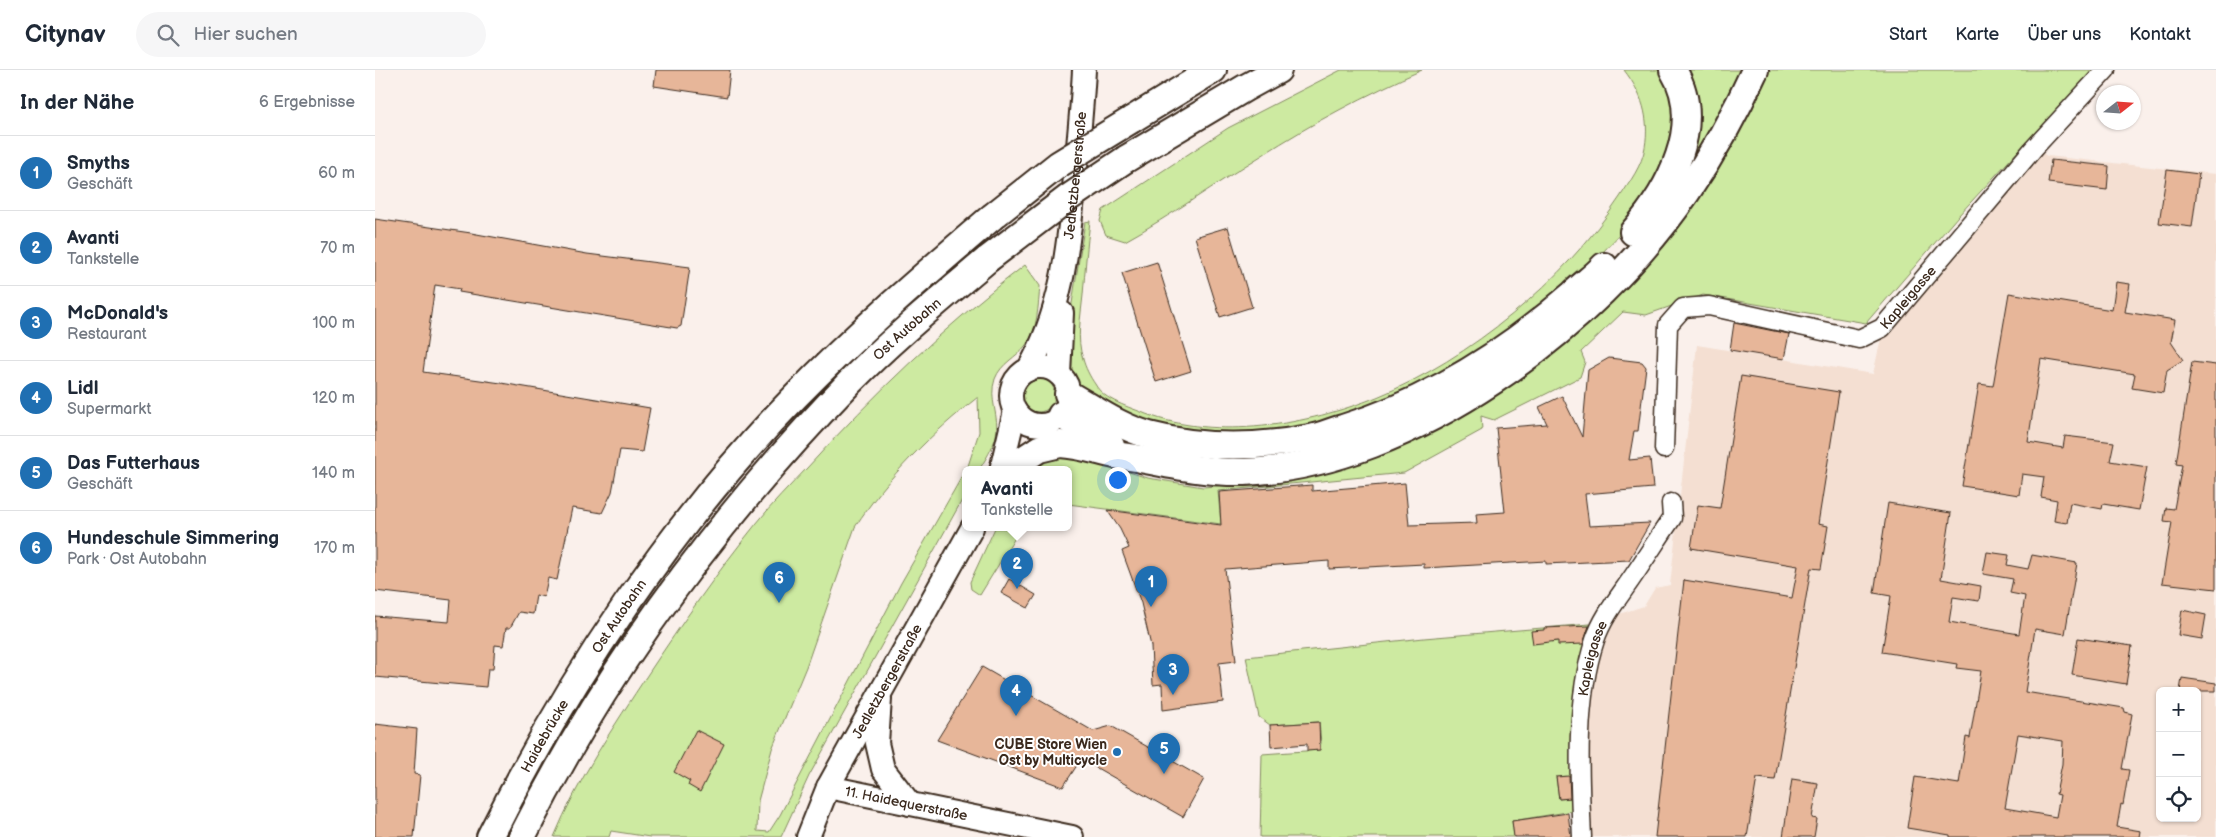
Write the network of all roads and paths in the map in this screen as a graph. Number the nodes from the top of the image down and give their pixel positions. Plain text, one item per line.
1 (1084, 70) edge
2 (1213, 70) edge
3 (1278, 70) edge
4 (1673, 70) edge
5 (1755, 70) edge
6 (2105, 70) edge
7 (1062, 280) junction
8 (1028, 370) junction
9 (1057, 402) junction
10 (1015, 411) junction
11 (1664, 449) dead end
12 (1139, 459) junction
13 (1003, 466) edge
14 (1005, 466) edge
15 (1013, 466) edge
16 (1671, 503) dead end
17 (970, 531) edge
18 (584, 669) joint
19 (615, 672) joint
20 (881, 692) junction
21 (828, 787) junction
22 (910, 804) junction
23 (490, 837) edge
24 (522, 837) edge
25 (808, 837) edge
26 (1072, 837) edge
27 (1582, 837) edge

1 - 7 main road, Jedletzbergerstraße
2 - 18 highway, Ost Autobahn, bridge
3 - 19 highway, Ost Autobahn, bridge
4 - 9 highway
5 - 12 highway
6 - 11 street, Kapleigasse
7 - 8 main road, Jedletzbergerstraße
7 - 9 main road, Jedletzbergerstraße
8 - 9 main road
8 - 10 main road
9 - 10 main road
9 - 12 highway
9 - 14 main road
10 - 13 main road
12 - 15 highway
16 - 27 street, Kapleigasse
17 - 20 main road, Jedletzbergerstraße
18 - 23 highway, Haidebrücke
19 - 24 highway, Haidebrücke
20 - 21 main road, Jedletzbergerstraße
20 - 22 main road
21 - 22 main road, 11. Haidequerstraße
21 - 25 main road, Jedletzbergerstraße
22 - 26 main road, 11. Haidequerstraße

